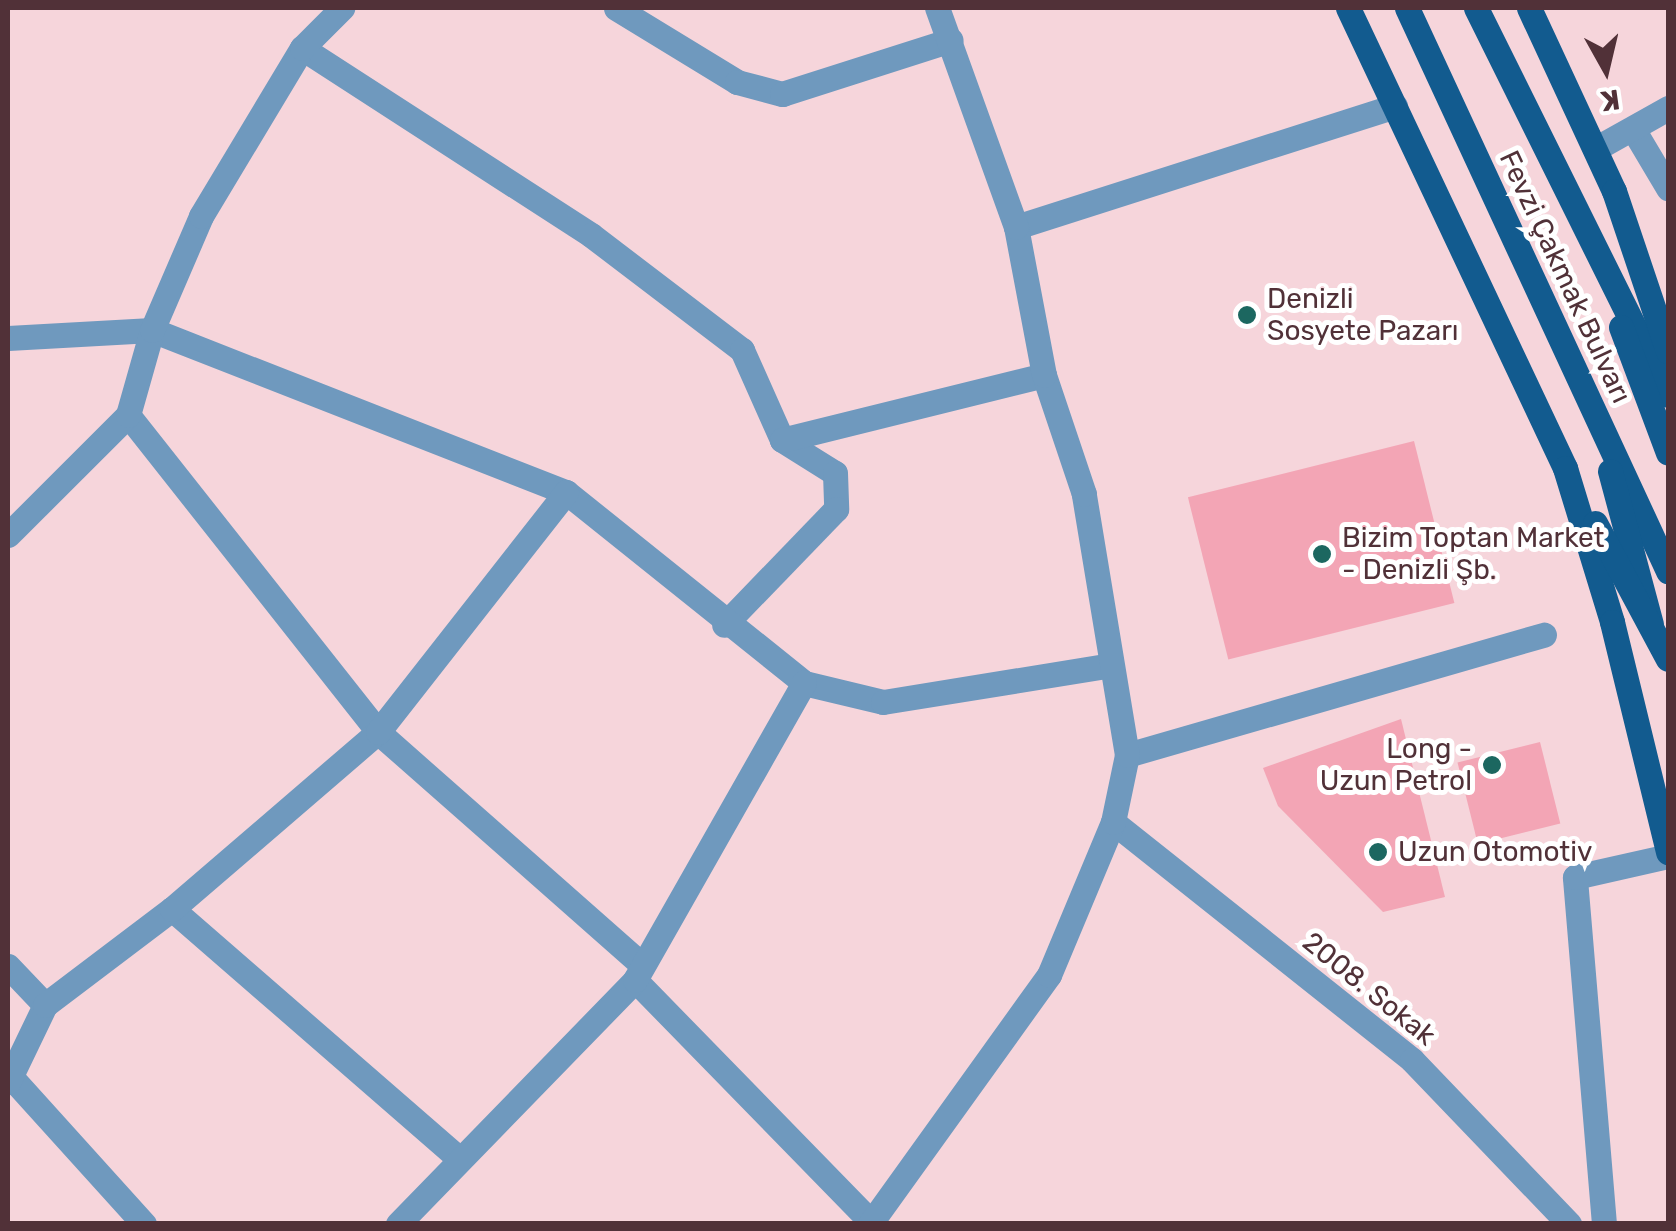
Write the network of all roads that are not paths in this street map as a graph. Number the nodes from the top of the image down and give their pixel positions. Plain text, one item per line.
1 (342, 8) edge
2 (616, 8) edge
3 (937, 8) edge
4 (1348, 8) edge
5 (1406, 8) edge
6 (1476, 8) edge
7 (1529, 8) edge
8 (950, 40) junction
9 (302, 48) junction
10 (1395, 106) junction
11 (1668, 108) edge
12 (1633, 129) junction
13 (1595, 149) junction
14 (1668, 188) edge
15 (1614, 191) junction
16 (1016, 227) junction
17 (1594, 256) junction
18 (1668, 299) edge
19 (152, 330) junction
20 (8, 338) edge
21 (1561, 340) junction
22 (1668, 351) edge
23 (1044, 375) junction
24 (1668, 395) edge
25 (128, 415) junction
26 (782, 440) junction
27 (1668, 453) edge
28 (1565, 468) junction
29 (566, 492) junction
30 (8, 534) edge
31 (1668, 571) edge
32 (1651, 624) junction
33 (724, 625) junction
34 (1544, 635) dead end
35 (1668, 659) edge
36 (1111, 666) junction
37 (804, 683) junction
38 (378, 732) junction
39 (1127, 755) junction
40 (1112, 822) junction
41 (1668, 854) edge
42 (172, 909) junction
43 (8, 966) edge
44 (639, 972) junction
45 (46, 1005) junction
46 (10, 1080) edge
47 (460, 1159) junction
48 (871, 1223) edge
49 (144, 1224) edge
50 (398, 1224) edge
51 (1569, 1224) edge
52 (1604, 1224) edge

1 - 9 street
2 - 8 street
3 - 8 street
4 - 10 main road
5 - 21 main road, Fevzi Çakmak Bulvarı
6 - 17 main road, Fevzi Çakmak Bulvarı
7 - 13 main road
8 - 16 street
9 - 19 street
9 - 26 street
10 - 16 street
10 - 28 main road
11 - 12 street
12 - 13 street
12 - 14 street
13 - 15 main road
15 - 18 main road
15 - 22 main road
16 - 23 street
17 - 24 main road, Fevzi Çakmak Bulvarı
17 - 27 main road
19 - 20 street
19 - 25 street
19 - 29 street
21 - 31 main road, Fevzi Çakmak Bulvarı
21 - 32 main road
23 - 26 street
23 - 36 street
25 - 30 street
25 - 38 street
26 - 33 street
28 - 32 main road
28 - 41 main road
29 - 33 street
29 - 38 street
32 - 35 main road
33 - 37 street
34 - 39 street
36 - 37 street
36 - 39 street
37 - 44 street
38 - 42 street
38 - 44 street
39 - 40 street
40 - 48 street
40 - 51 street, 2008. Sokak
41 - 52 street
42 - 45 street
42 - 47 street
43 - 45 street
44 - 47 street
44 - 48 street
45 - 46 street
46 - 49 street
47 - 50 street

